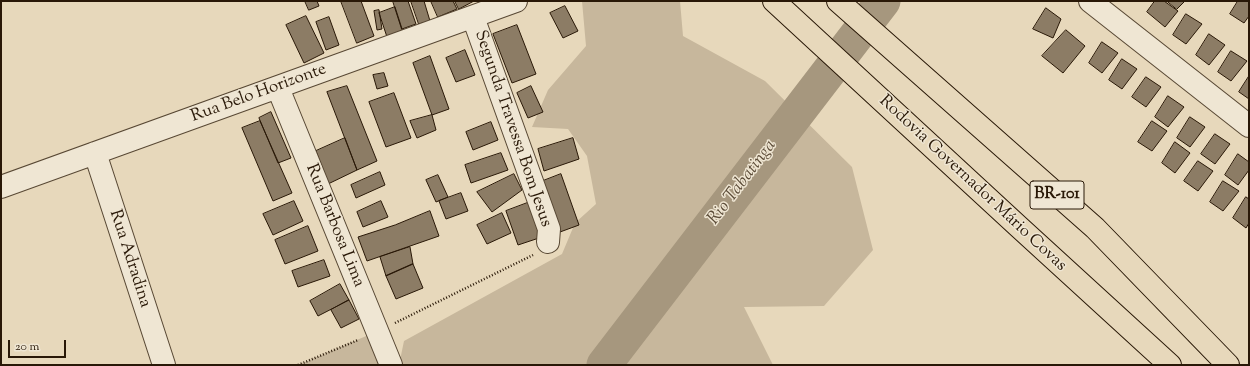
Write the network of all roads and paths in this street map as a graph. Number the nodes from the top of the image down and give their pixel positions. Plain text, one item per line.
1 (516, 1) edge
2 (774, 1) edge
3 (838, 1) edge
4 (1090, 1) edge
5 (473, 17) junction
6 (278, 88) junction
7 (1249, 126) edge
8 (95, 153) junction
9 (1, 187) edge
10 (548, 242) joint
11 (378, 331) junction
12 (164, 365) edge
13 (298, 365) edge
14 (391, 365) edge
15 (1170, 365) edge
16 (1228, 365) edge

1 - 5 street, Rua Belo Horizonte
2 - 15 highway, Rodovia Governador Mário Covas / BR-101
3 - 16 highway, BR-101
4 - 7 street
5 - 6 street, Rua Belo Horizonte
5 - 10 street, Segunda Travessa Bom Jesus
6 - 8 street, Rua Belo Horizonte
6 - 11 street, Rua Barbosa Lima
8 - 9 street, Rua Belo Horizonte
8 - 12 street, Rua Adradina
10 - 11 path
11 - 13 path
11 - 14 street, Rua Barbosa Lima

